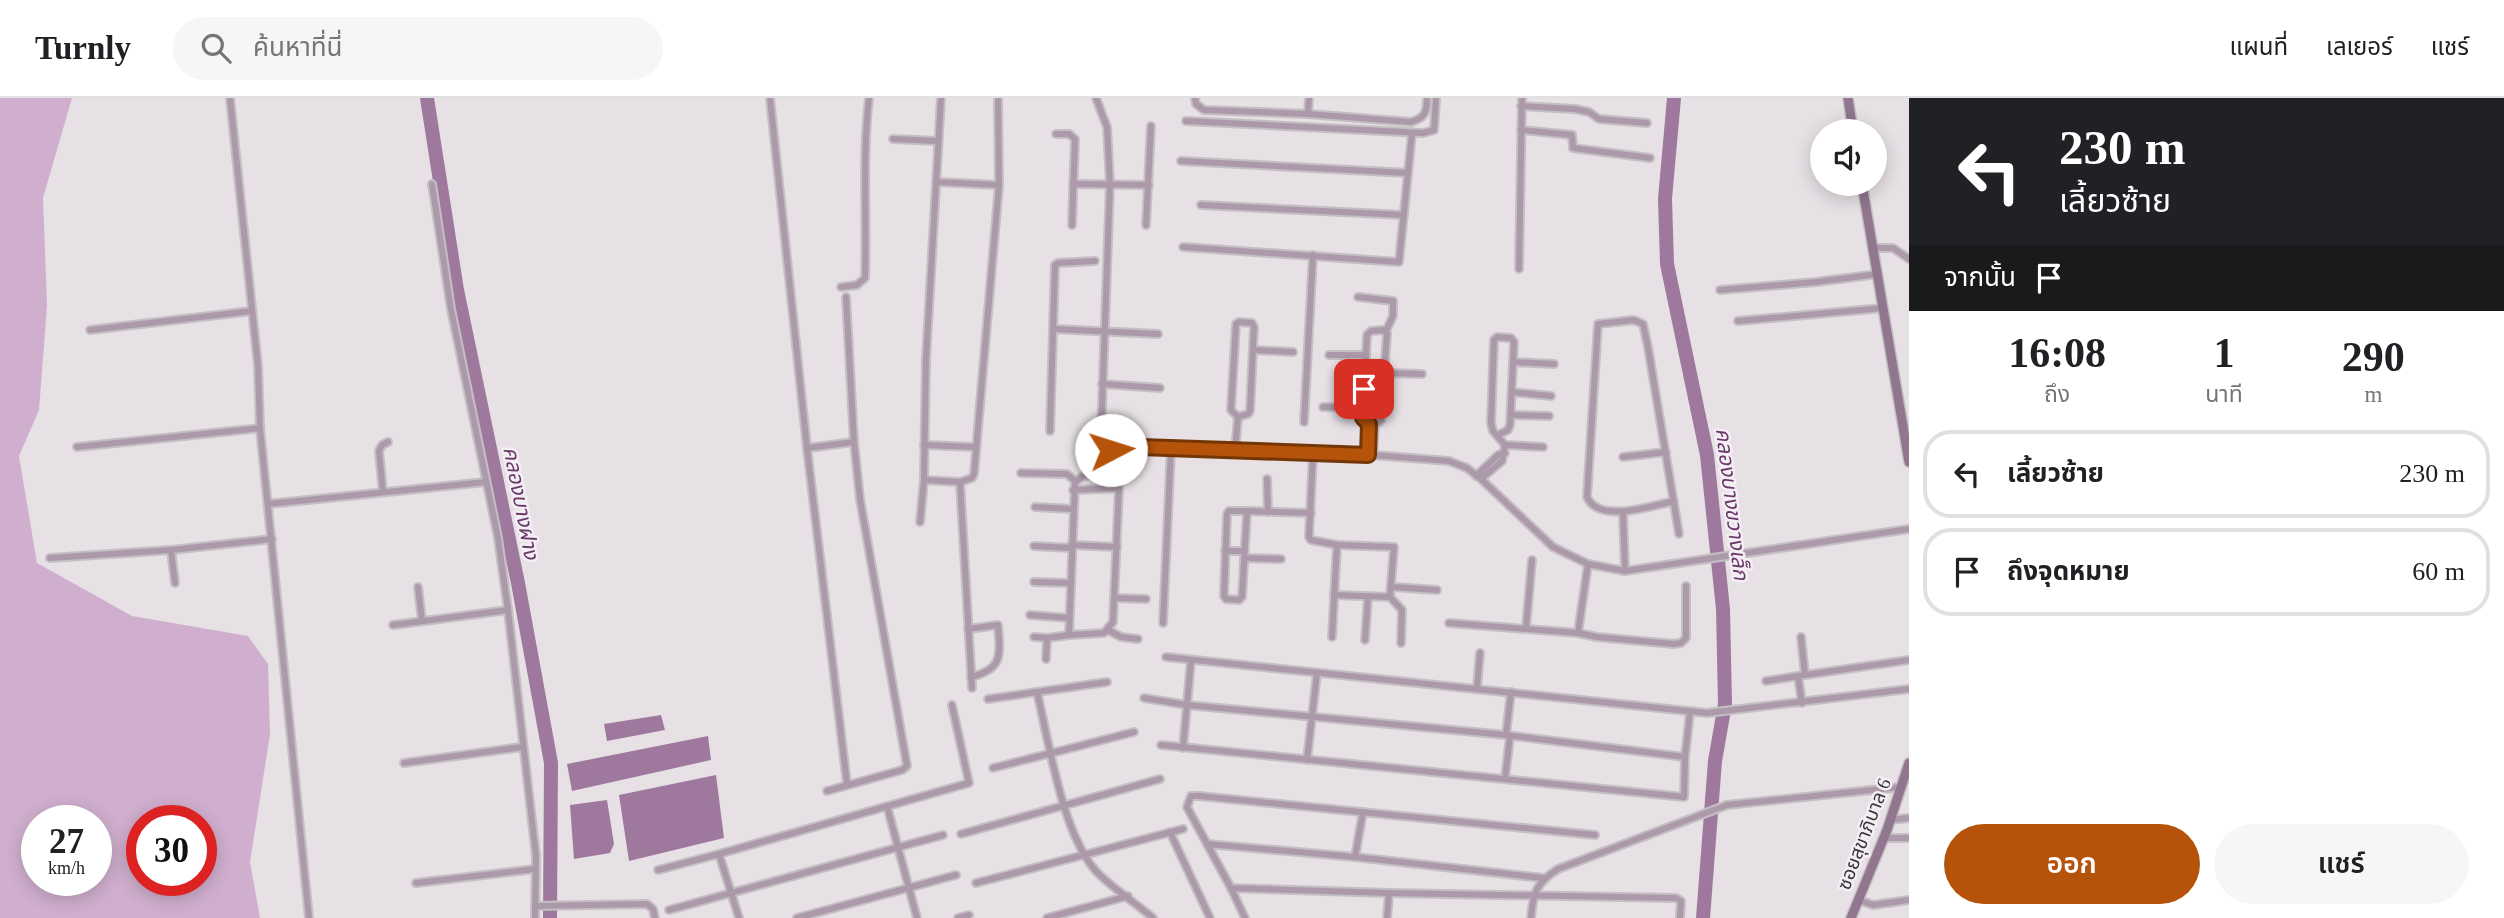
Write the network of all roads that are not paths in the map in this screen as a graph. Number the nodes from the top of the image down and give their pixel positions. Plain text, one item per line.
1 (230, 98) edge
2 (770, 98) edge
3 (869, 98) edge
4 (941, 98) edge
5 (998, 98) edge
6 (1096, 98) edge
7 (1195, 98) edge
8 (1309, 98) edge
9 (1427, 98) edge
10 (1436, 98) edge
11 (1848, 98) edge
12 (1521, 102) edge
13 (1308, 114) junction
14 (1851, 119) edge
15 (1186, 121) dead end
16 (1647, 123) dead end
17 (1151, 126) dead end
18 (1521, 130) junction
19 (1412, 133) junction
20 (1056, 134) dead end
21 (893, 139) dead end
22 (937, 141) junction
23 (1650, 158) dead end
24 (1181, 161) dead end
25 (1408, 173) junction
26 (936, 181) junction
27 (432, 184) dead end
28 (1073, 184) junction
29 (1110, 184) junction
30 (999, 185) junction
31 (1149, 185) junction
32 (1864, 196) edge
33 (1201, 205) dead end
34 (1404, 215) junction
35 (1072, 225) dead end
36 (1146, 225) dead end
37 (1183, 247) dead end
38 (1874, 248) junction
39 (1312, 255) junction
40 (1909, 259) edge
41 (1095, 261) dead end
42 (1519, 269) dead end
43 (1878, 274) junction
44 (1816, 282) junction
45 (841, 288) dead end
46 (1720, 290) dead end
47 (1817, 292) dead end
48 (846, 297) dead end
49 (1358, 297) dead end
50 (1883, 308) junction
51 (252, 311) junction
52 (1738, 321) dead end
53 (1054, 329) junction
54 (90, 330) dead end
55 (1386, 331) junction
56 (1105, 332) junction
57 (1158, 334) dead end
58 (1253, 350) junction
59 (1293, 352) dead end
60 (1329, 355) dead end
61 (1366, 355) junction
62 (1514, 362) junction
63 (1554, 364) dead end
64 (1384, 373) junction
65 (1422, 374) dead end
66 (1102, 384) junction
67 (1160, 388) dead end
68 (1512, 392) junction
69 (1551, 396) dead end
70 (1323, 407) dead end
71 (1364, 408) junction
72 (1511, 415) junction
73 (1549, 416) dead end
74 (1238, 417) junction
75 (1304, 422) dead end
76 (1372, 423) junction
77 (260, 428) junction
78 (1049, 431) dead end
79 (1101, 435) junction
80 (1498, 435) junction
81 (388, 442) dead end
82 (854, 442) junction
83 (924, 445) junction
84 (1112, 446) junction
85 (77, 447) dead end
86 (976, 447) junction
87 (1543, 447) dead end
88 (807, 448) junction
89 (1171, 448) junction
90 (1505, 449) junction
91 (1235, 451) junction
92 (1665, 453) junction
93 (1313, 454) junction
94 (1104, 455) junction
95 (1371, 455) junction
96 (1623, 457) dead end
97 (1909, 462) edge
98 (1106, 472) junction
99 (1021, 473) dead end
100 (1478, 477) junction
101 (1267, 479) dead end
102 (924, 480) junction
103 (1075, 481) junction
104 (486, 482) junction
105 (960, 482) junction
106 (1119, 488) junction
107 (1073, 490) junction
108 (383, 492) junction
109 (1674, 501) junction
110 (268, 504) junction
111 (1035, 507) dead end
112 (1072, 509) junction
113 (1247, 511) junction
114 (1268, 512) junction
115 (1311, 513) junction
116 (1623, 513) junction
117 (920, 522) dead end
118 (1909, 529) edge
119 (1679, 534) dead end
120 (272, 539) junction
121 (1336, 544) junction
122 (1034, 546) dead end
123 (1071, 546) junction
124 (1117, 547) junction
125 (171, 550) junction
126 (1226, 551) junction
127 (1244, 554) junction
128 (50, 558) dead end
129 (1281, 559) dead end
130 (1532, 560) dead end
131 (1588, 564) junction
132 (1626, 571) junction
133 (1034, 582) dead end
134 (175, 583) dead end
135 (1070, 583) junction
136 (1686, 586) dead end
137 (418, 587) dead end
138 (1392, 587) junction
139 (1437, 590) dead end
140 (1334, 595) junction
141 (1368, 597) junction
142 (1390, 597) junction
143 (1115, 598) junction
144 (1146, 599) dead end
145 (508, 610) junction
146 (1030, 615) dead end
147 (1069, 618) junction
148 (422, 621) junction
149 (1449, 622) dead end
150 (1163, 623) dead end
151 (393, 625) dead end
152 (1526, 628) junction
153 (968, 629) junction
154 (1108, 630) junction
155 (1578, 633) junction
156 (1069, 635) junction
157 (1034, 637) dead end
158 (1332, 637) dead end
159 (1801, 637) dead end
160 (1047, 638) junction
161 (1138, 639) dead end
162 (1365, 640) dead end
163 (1401, 643) dead end
164 (1480, 653) dead end
165 (1166, 657) dead end
166 (1046, 659) dead end
167 (1909, 660) edge
168 (1191, 661) junction
169 (1317, 673) junction
170 (1802, 676) junction
171 (971, 677) junction
172 (1766, 681) dead end
173 (1107, 682) dead end
174 (972, 688) dead end
175 (1477, 688) junction
176 (1909, 689) edge
177 (1037, 692) junction
178 (1511, 692) junction
179 (1144, 698) dead end
180 (988, 699) dead end
181 (1802, 703) junction
182 (952, 705) dead end
183 (1187, 705) junction
184 (1690, 712) junction
185 (1312, 716) junction
186 (1134, 732) dead end
187 (1508, 735) junction
188 (1161, 745) dead end
189 (522, 747) junction
190 (1183, 748) junction
191 (1051, 752) junction
192 (1685, 757) junction
193 (1307, 760) junction
194 (1909, 762) edge
195 (404, 763) dead end
196 (993, 768) dead end
197 (1160, 779) dead end
198 (1505, 779) junction
199 (847, 784) junction
200 (1902, 788) junction
201 (827, 791) dead end
202 (887, 806) junction
203 (1064, 806) junction
204 (1363, 812) junction
205 (1909, 818) edge
206 (1890, 820) junction
207 (1183, 829) dead end
208 (1170, 832) junction
209 (961, 834) dead end
210 (943, 835) dead end
211 (1595, 835) dead end
212 (1884, 838) junction
213 (1909, 838) edge
214 (1207, 844) junction
215 (898, 848) junction
216 (719, 854) junction
217 (1085, 854) junction
218 (1355, 857) junction
219 (535, 869) junction
220 (658, 870) dead end
221 (956, 875) dead end
222 (1543, 878) junction
223 (416, 883) dead end
224 (976, 883) dead end
225 (909, 888) junction
226 (1231, 888) junction
227 (731, 893) junction
228 (1389, 893) junction
229 (1128, 896) junction
230 (1533, 896) junction
231 (1859, 900) junction
232 (1909, 900) edge
233 (535, 906) junction
234 (668, 910) dead end
235 (969, 915) dead end
236 (309, 918) edge
237 (535, 918) edge
238 (655, 918) edge
239 (739, 918) edge
240 (797, 918) edge
241 (917, 918) edge
242 (958, 918) edge
243 (1047, 918) edge
244 (1153, 918) edge
245 (1210, 918) edge
246 (1245, 918) edge
247 (1387, 918) edge
248 (1531, 918) edge
249 (1680, 918) edge
250 (1851, 918) edge

1 - 51 street
2 - 88 street
3 - 45 street
4 - 22 street
5 - 30 street
6 - 29 street
7 - 13 street
8 - 13 street
9 - 13 street
10 - 19 street
11 - 14 street
12 - 16 street
12 - 18 street
15 - 19 street
17 - 31 street
18 - 23 street
18 - 42 street
19 - 25 street
20 - 28 street
21 - 22 street
22 - 26 street
24 - 25 street
25 - 34 street
26 - 30 street
26 - 83 street
27 - 104 street
28 - 29 street
28 - 35 street
29 - 31 street
29 - 56 street
30 - 86 street
31 - 36 street
32 - 38 street
33 - 34 street
34 - 39 street
37 - 39 street
38 - 40 street
38 - 43 street
39 - 75 street
41 - 53 street
43 - 44 street
43 - 50 street
44 - 46 street
44 - 47 street
48 - 82 street
49 - 55 street
50 - 52 street
50 - 97 street
51 - 54 street
51 - 77 street
53 - 56 street
53 - 78 street
55 - 61 street
55 - 64 street
56 - 57 street
56 - 66 street
58 - 59 street
58 - 74 street
58 - 74 street
60 - 61 street
61 - 71 street
62 - 63 street
62 - 68 street
62 - 80 street
64 - 65 street
64 - 76 street
66 - 67 street
66 - 79 street
68 - 69 street
68 - 72 street
70 - 71 street
71 - 76 street
72 - 73 street
72 - 80 street
74 - 91 street
76 - 95 street
77 - 85 street
77 - 110 street
79 - 84 street
79 - 94 street
80 - 90 street
81 - 108 street
82 - 88 street
82 - 199 street
83 - 86 street
83 - 102 street
84 - 89 street
84 - 94 street
86 - 105 street
87 - 90 street
88 - 199 street
89 - 91 street
89 - 150 street
90 - 100 street
91 - 93 street
92 - 96 street
92 - 109 street
92 - 116 street
93 - 95 street
93 - 115 street
94 - 98 street
95 - 100 street
98 - 103 street
98 - 106 street
99 - 103 street
100 - 131 street
101 - 114 street
102 - 105 street
102 - 117 street
103 - 107 street
104 - 108 street
104 - 145 street
105 - 153 street
106 - 107 street
106 - 124 street
107 - 112 street
108 - 110 street
109 - 116 street
109 - 119 street
110 - 120 street
111 - 112 street
112 - 123 street
113 - 114 street
113 - 126 street
113 - 127 street
114 - 115 street
115 - 121 street
116 - 132 street
118 - 132 street
120 - 125 street
120 - 236 street
121 - 138 street
121 - 140 street
122 - 123 street
123 - 124 street
123 - 135 street
124 - 143 street
125 - 128 street
125 - 134 street
126 - 127 street
126 - 127 street
127 - 129 street
130 - 152 street
131 - 132 street
131 - 155 street
133 - 135 street
135 - 147 street
136 - 155 street
137 - 148 street
138 - 139 street
138 - 142 street
140 - 141 street
140 - 158 street
141 - 142 street
141 - 162 street
142 - 163 street
143 - 144 street
143 - 154 street
145 - 148 street
145 - 189 street
146 - 147 street
147 - 156 street
148 - 151 street
149 - 152 street
152 - 155 street
153 - 171 street
153 - 171 street
154 - 156 street
154 - 161 street
156 - 160 street
157 - 160 street
159 - 170 street
160 - 166 street
164 - 175 street
165 - 168 street
167 - 170 street
168 - 169 street
168 - 183 street
169 - 175 street
169 - 185 street
170 - 172 street
170 - 181 street
171 - 174 street
173 - 177 street
175 - 178 street
176 - 181 street
177 - 180 street
177 - 191 street
178 - 184 street
178 - 187 street
179 - 183 street
181 - 184 street
182 - 202 street
183 - 185 street
183 - 190 street
184 - 192 street
185 - 187 street
185 - 193 street
186 - 191 street
187 - 192 street
187 - 198 street
188 - 190 street
189 - 195 street
189 - 219 street
190 - 193 street
191 - 196 street
191 - 203 street
192 - 198 street
193 - 198 street
194 - 200 street, ซอยสุขาภิบาล 6
197 - 203 street
199 - 201 street
200 - 206 street, ซอยสุขาภิบาล 6
200 - 222 street
202 - 215 street
202 - 216 street
203 - 209 street
203 - 217 street
204 - 211 street
204 - 214 street
204 - 218 street
205 - 206 street
206 - 212 street, ซอยสุขาภิบาล 6
207 - 208 street
208 - 217 street
208 - 245 street
210 - 215 street
212 - 213 street
212 - 231 street, ซอยสุขาภิบาล 6
214 - 218 street
214 - 226 street
215 - 225 street
215 - 227 street
216 - 220 street
216 - 227 street
217 - 224 street
217 - 229 street
218 - 222 street
219 - 223 street
219 - 233 street
221 - 225 street
222 - 230 street
225 - 240 street
225 - 241 street
226 - 228 street
226 - 246 street
227 - 234 street
227 - 239 street
228 - 230 street
228 - 247 street
229 - 243 street
229 - 244 street
230 - 248 street
230 - 249 street
231 - 232 street
231 - 250 street, ซอยสุขาภิบาล 6
233 - 237 street
233 - 238 street
235 - 242 street

